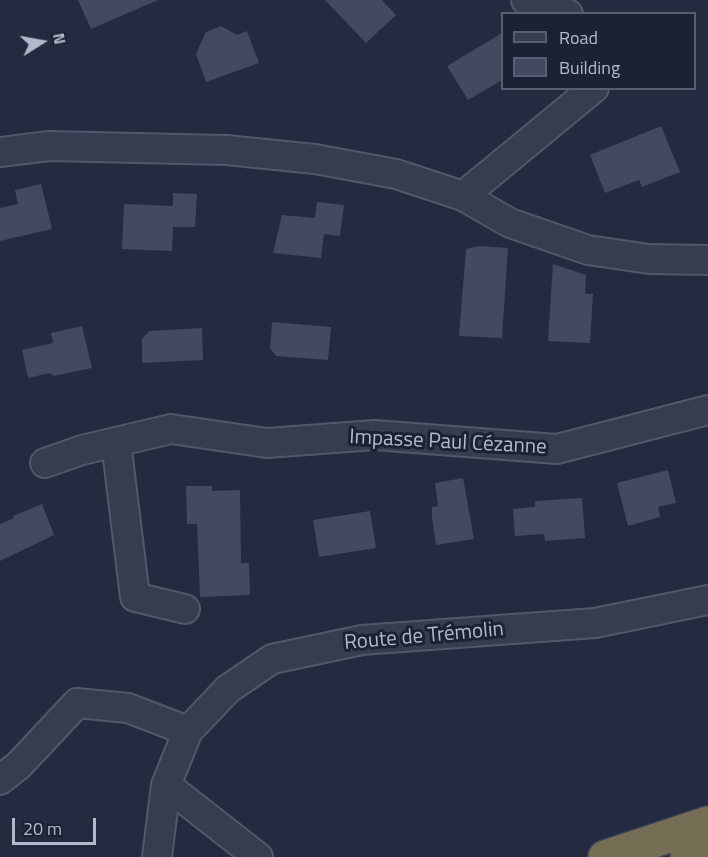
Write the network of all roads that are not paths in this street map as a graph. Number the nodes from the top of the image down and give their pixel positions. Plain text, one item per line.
1 (526, 0) edge
2 (562, 12) edge
3 (592, 90) edge
4 (0, 152) edge
5 (463, 196) junction
6 (708, 260) edge
7 (707, 416) edge
8 (116, 442) junction
9 (45, 463) dead end
10 (708, 600) edge
11 (185, 609) dead end
12 (188, 731) junction
13 (0, 780) edge
14 (166, 785) junction
15 (708, 823) edge
16 (708, 849) edge
17 (157, 857) edge
18 (258, 857) edge
19 (605, 857) edge
20 (687, 857) edge

1 - 2 street
3 - 5 street
4 - 5 street
5 - 6 street
7 - 8 street, Impasse Paul Cézanne
8 - 9 street, Impasse Paul Cézanne
8 - 11 street
10 - 12 street, Route de Trémolin
12 - 13 street
12 - 14 street, Route de Trémolin
14 - 17 street, Route de Trémolin
14 - 18 street
15 - 19 highway
16 - 20 highway

